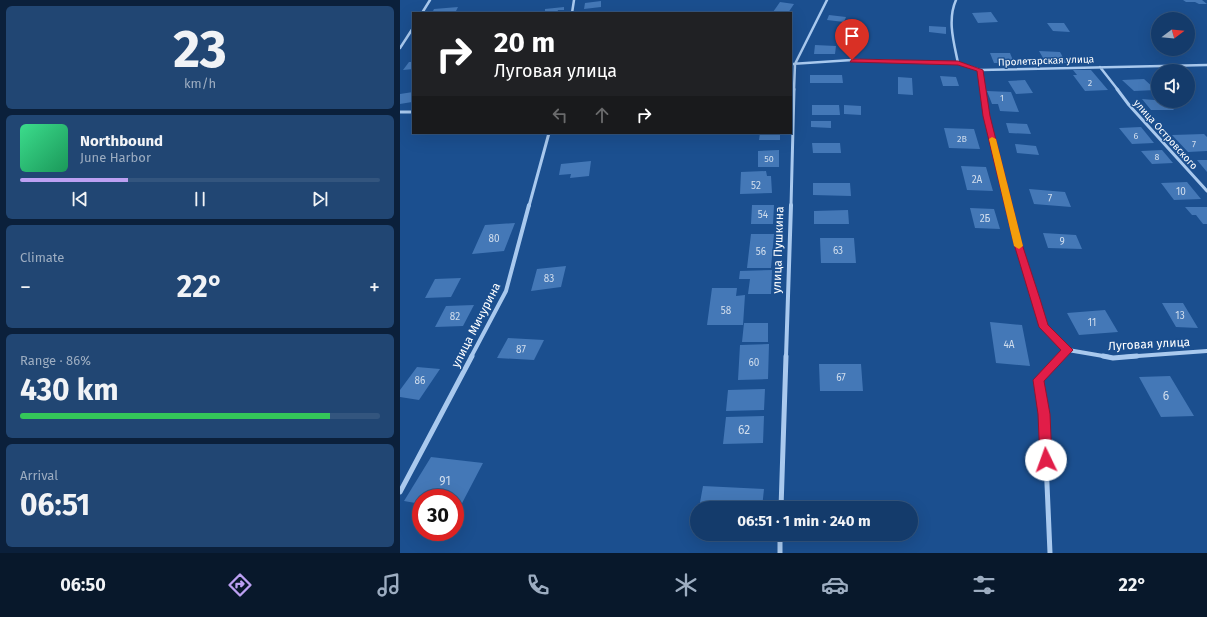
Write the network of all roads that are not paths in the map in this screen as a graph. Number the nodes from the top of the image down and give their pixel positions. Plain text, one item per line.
1 (430, 0) edge
2 (574, 0) edge
3 (827, 0) edge
4 (956, 0) edge
5 (423, 12) edge
6 (572, 12) edge
7 (412, 30) edge
8 (400, 48) edge
9 (958, 63) junction
10 (793, 64) edge
11 (1207, 64) edge
12 (1100, 67) junction
13 (980, 70) junction
14 (792, 101) edge
15 (400, 112) edge
16 (412, 112) edge
17 (549, 134) edge
18 (791, 134) edge
19 (1207, 191) edge
20 (1068, 350) junction
21 (1207, 351) edge
22 (400, 492) edge
23 (781, 501) edge
24 (780, 541) edge
25 (780, 553) edge
26 (1050, 553) edge

1 - 5 street
2 - 6 street
3 - 10 street, улица Пушкина
4 - 9 street
7 - 8 street
9 - 10 street, Пролетарская улица
9 - 13 street, Пролетарская улица
10 - 14 street, улица Пушкина
11 - 12 street, Пролетарская улица
12 - 13 street, Пролетарская улица
12 - 19 street, улица Островского
13 - 20 street
15 - 16 street
17 - 22 street, улица Мичурина
18 - 23 street, улица Пушкина
20 - 21 street, Луговая улица
20 - 26 street
24 - 25 street

